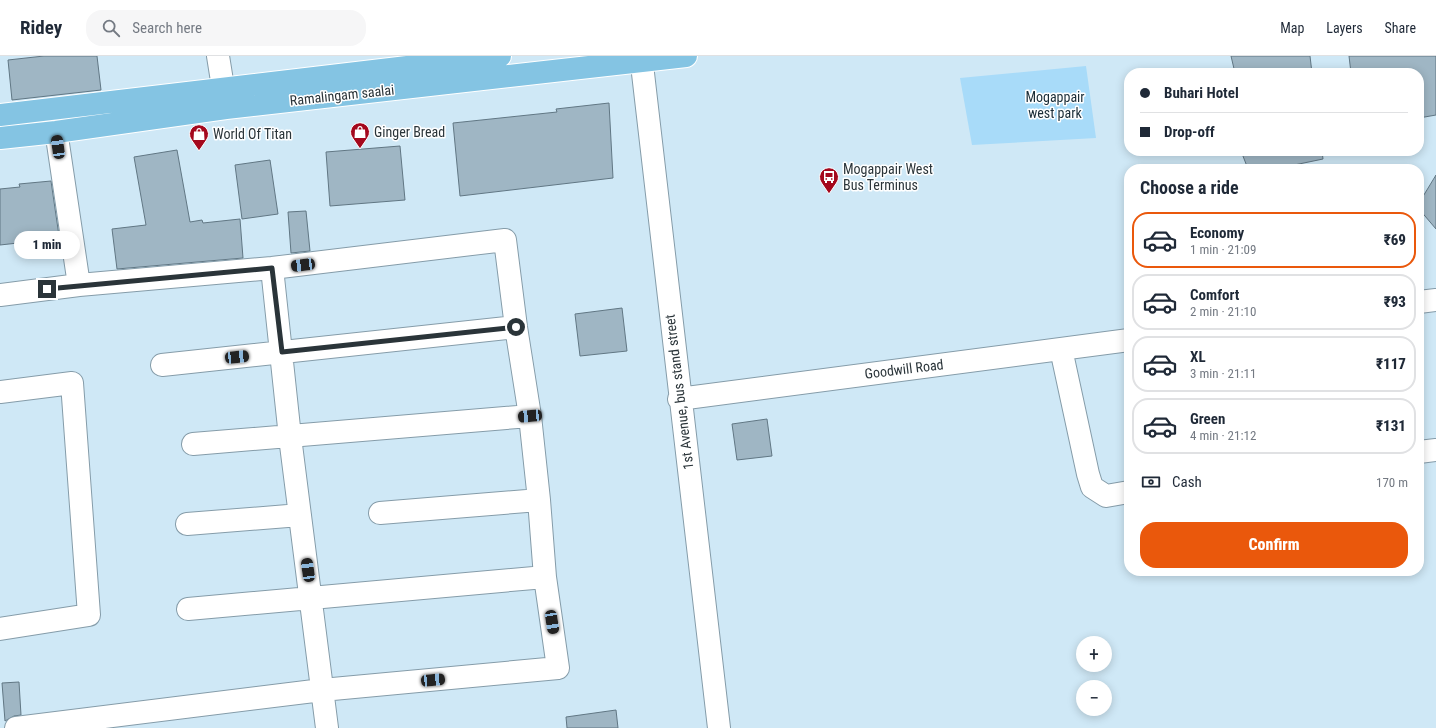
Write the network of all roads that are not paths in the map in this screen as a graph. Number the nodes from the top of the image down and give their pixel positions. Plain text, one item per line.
1 (218, 56) edge
2 (500, 56) edge
3 (686, 56) edge
4 (641, 58) edge
5 (224, 98) junction
6 (53, 110) junction
7 (0, 115) edge
8 (56, 132) junction
9 (0, 138) edge
10 (272, 268) junction
11 (79, 285) junction
12 (0, 295) edge
13 (1436, 300) edge
14 (1424, 301) edge
15 (516, 327) junction
16 (1124, 341) edge
17 (1061, 349) junction
18 (282, 352) junction
19 (162, 365) dead end
20 (0, 392) edge
21 (680, 399) junction
22 (530, 416) junction
23 (290, 436) junction
24 (193, 444) dead end
25 (1436, 450) edge
26 (1424, 451) edge
27 (1124, 493) edge
28 (539, 500) junction
29 (380, 512) dead end
30 (300, 515) junction
31 (187, 524) dead end
32 (545, 577) junction
33 (311, 598) junction
34 (188, 609) dead end
35 (0, 629) edge
36 (322, 690) junction
37 (16, 728) edge
38 (327, 728) edge
39 (718, 728) edge

1 - 5 street
2 - 5 main road
3 - 4 main road, Ramalingam saalai
4 - 5 main road, Ramalingam saalai
4 - 21 street, 1st Avenue, bus stand street
5 - 6 main road
5 - 8 main road, Ramalingam saalai
6 - 7 main road
6 - 8 street
8 - 9 main road, Ramalingam saalai
8 - 11 street
10 - 11 street
10 - 15 street
10 - 18 street
11 - 12 street
13 - 14 street
15 - 18 street
15 - 22 street
16 - 17 street, Goodwill Road
17 - 21 street, Goodwill Road
17 - 27 street
18 - 19 street
18 - 23 street
20 - 35 street
21 - 39 street, 1st Avenue, bus stand street
22 - 23 street
22 - 28 street
23 - 24 street
23 - 30 street
25 - 26 street
28 - 29 street
28 - 32 street
30 - 31 street
30 - 33 street
32 - 33 street
32 - 36 street
33 - 34 street
33 - 36 street
36 - 37 street
36 - 38 street

